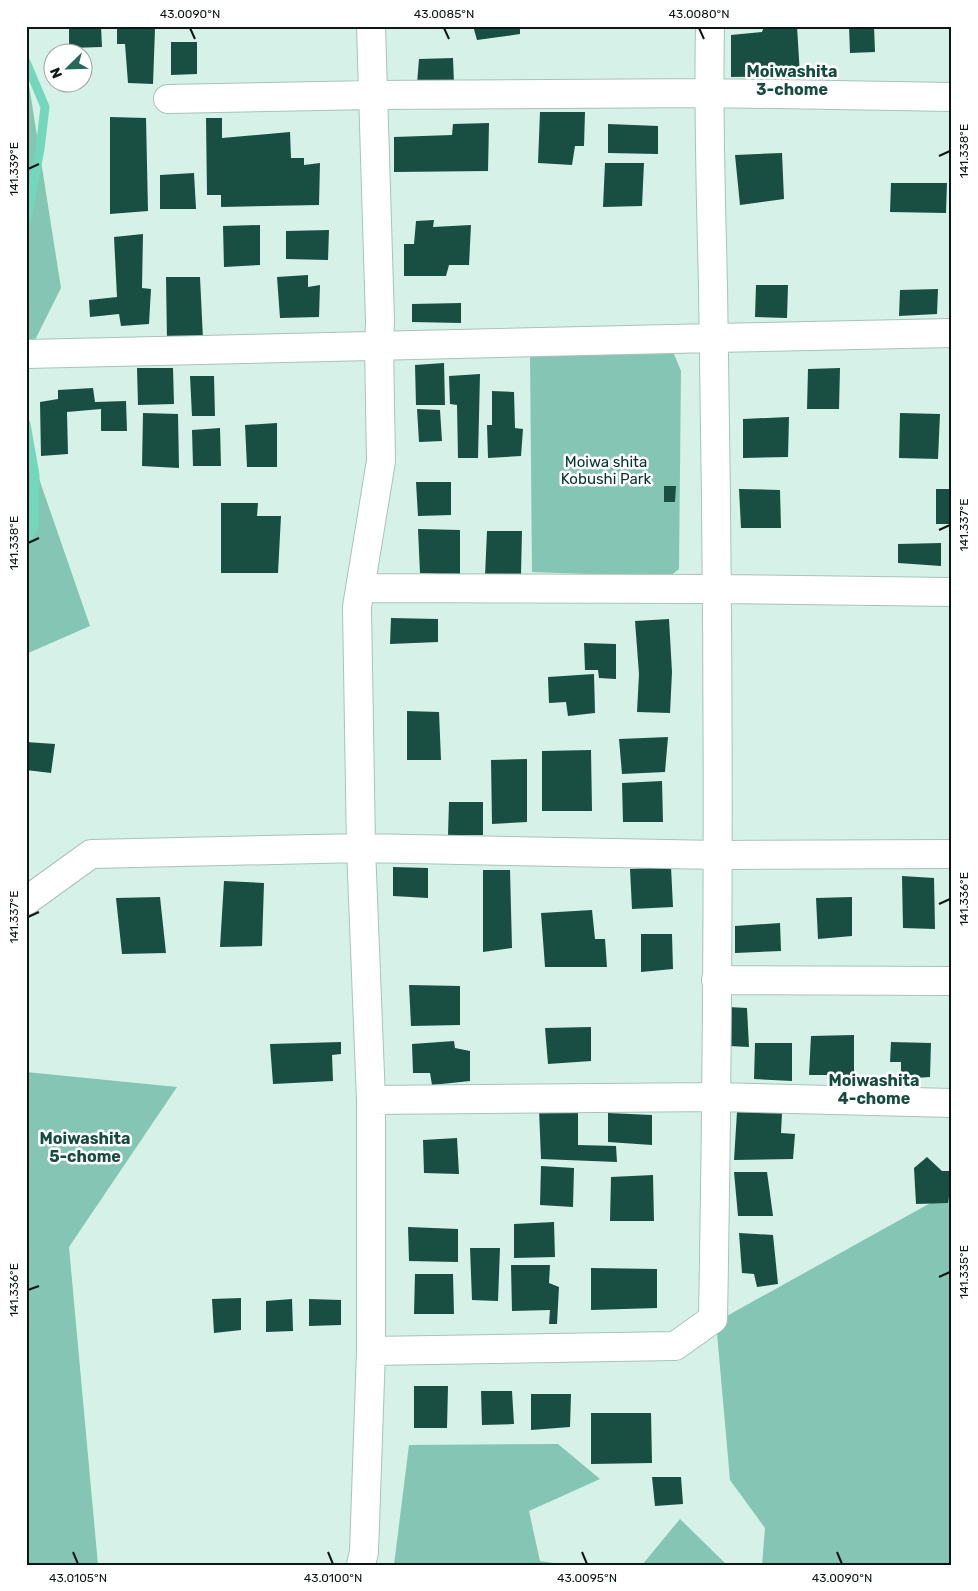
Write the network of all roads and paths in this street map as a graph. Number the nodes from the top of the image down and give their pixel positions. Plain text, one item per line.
1 (371, 26) edge
2 (710, 26) edge
3 (708, 93) junction
4 (372, 95) junction
5 (952, 97) edge
6 (168, 99) dead end
7 (952, 334) edge
8 (714, 338) junction
9 (379, 345) junction
10 (26, 354) edge
11 (360, 588) junction
12 (717, 589) junction
13 (952, 592) edge
14 (361, 848) junction
15 (952, 854) edge
16 (718, 855) junction
17 (26, 901) edge
18 (716, 980) junction
19 (952, 981) edge
20 (717, 1098) junction
21 (371, 1100) junction
22 (952, 1104) edge
23 (371, 1351) junction
24 (361, 1565) edge

1 - 4 street
2 - 3 street
3 - 4 street
3 - 5 street
3 - 8 street
4 - 6 street
4 - 9 street
7 - 8 street
8 - 9 street
8 - 12 street
9 - 10 street
9 - 11 street
11 - 12 street
11 - 14 street
12 - 13 street
12 - 16 street
14 - 16 street
14 - 17 street
14 - 21 street
15 - 16 street
16 - 18 street
18 - 19 street
18 - 20 street
20 - 21 street
20 - 22 street
20 - 23 street
21 - 23 street
23 - 24 street

